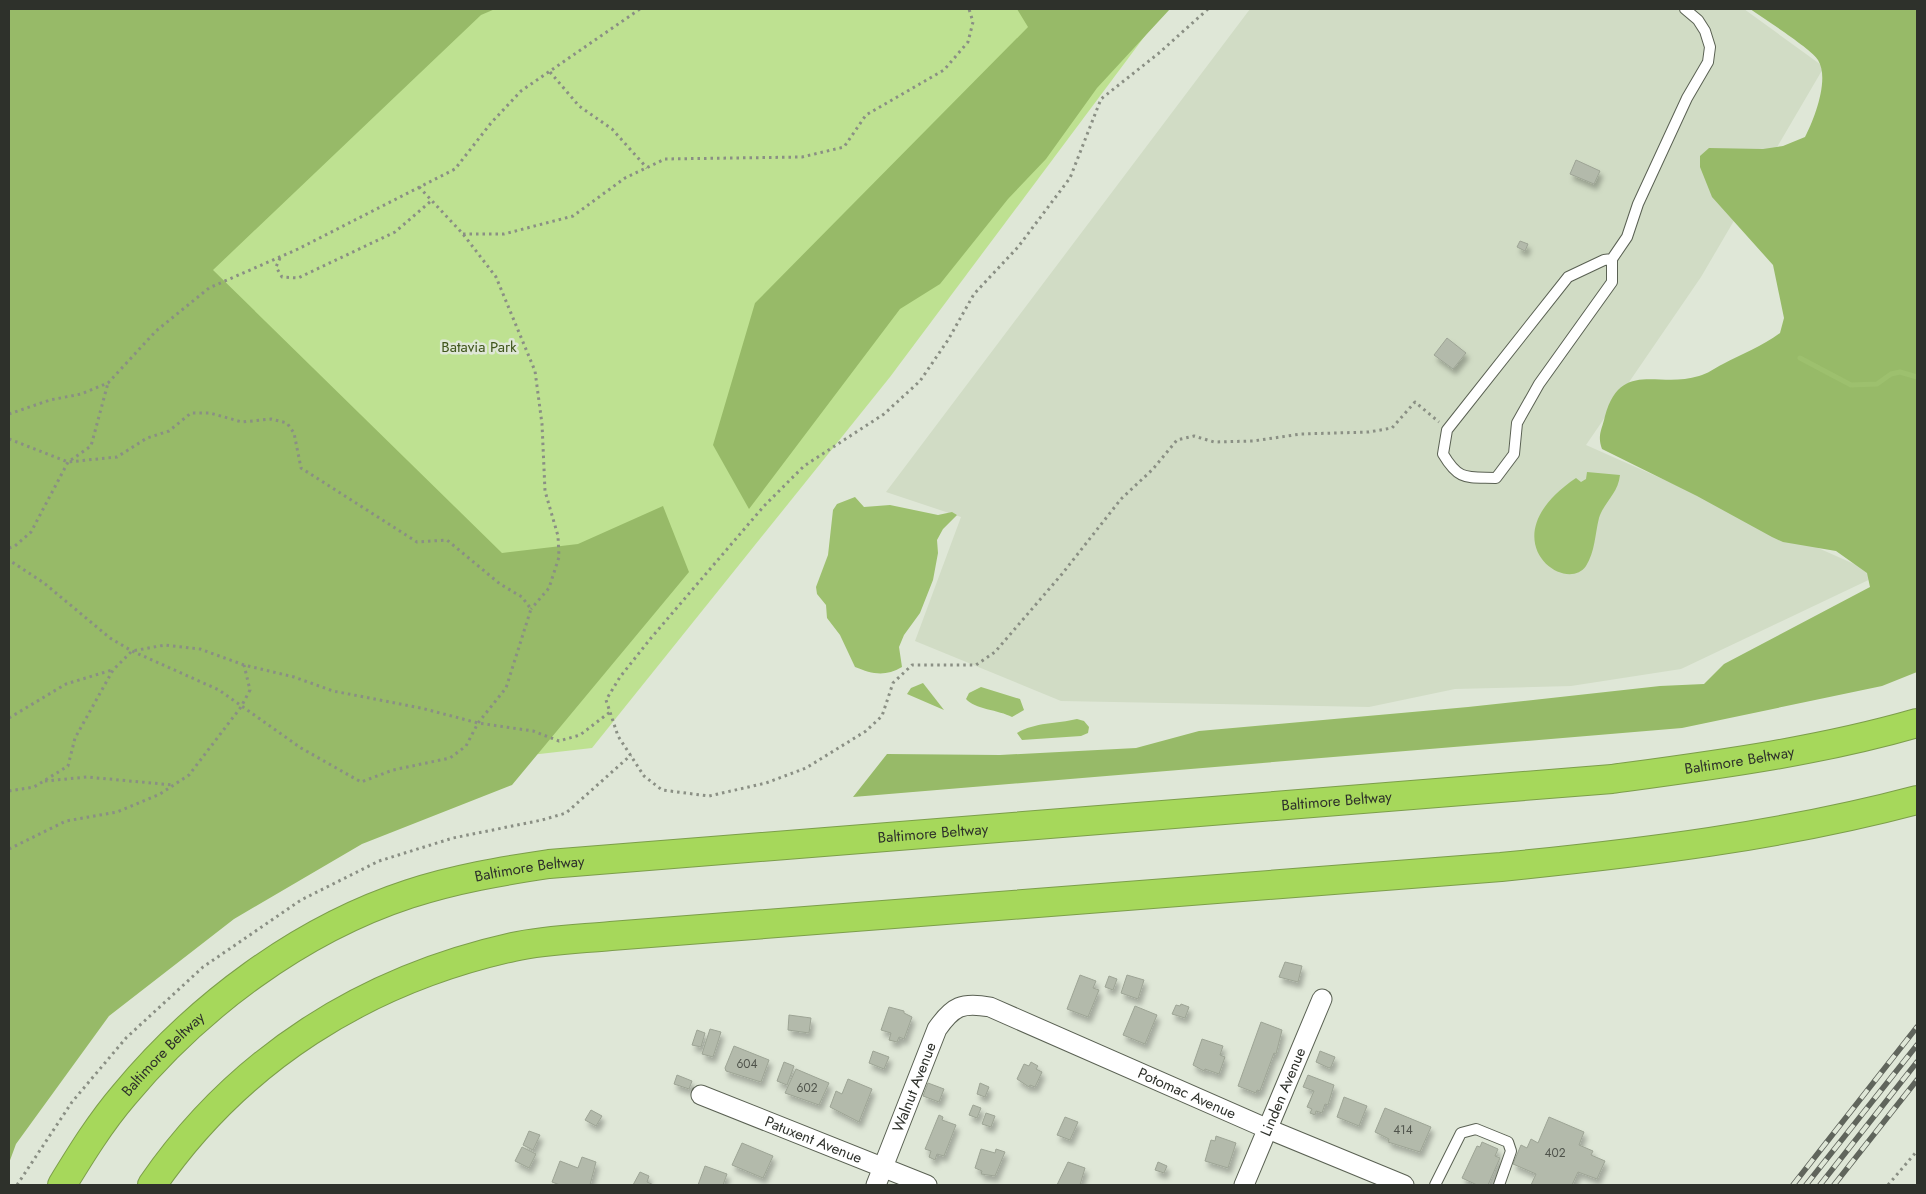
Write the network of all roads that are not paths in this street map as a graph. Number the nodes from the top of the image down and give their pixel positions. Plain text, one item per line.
1 (1685, 9) edge
2 (1612, 259) junction
3 (1917, 723) edge
4 (1917, 800) edge
5 (1322, 999) dead end
6 (969, 1004) joint
7 (701, 1094) dead end
8 (1268, 1129) junction
9 (884, 1167) junction
10 (62, 1185) edge
11 (152, 1185) edge
12 (876, 1185) edge
13 (927, 1185) edge
14 (1244, 1185) edge
15 (1404, 1185) edge
16 (1435, 1185) edge
17 (1498, 1185) edge

1 - 2 lane
2 - 2 lane
3 - 10 highway, Baltimore Beltway
4 - 11 highway
5 - 8 street, Linden Avenue
6 - 8 street, Potomac Avenue
6 - 9 street, Walnut Avenue
7 - 9 street, Patuxent Avenue
8 - 14 street, Linden Avenue
8 - 15 street, Potomac Avenue
9 - 12 street, Walnut Avenue
9 - 13 street, Patuxent Avenue
16 - 17 lane

